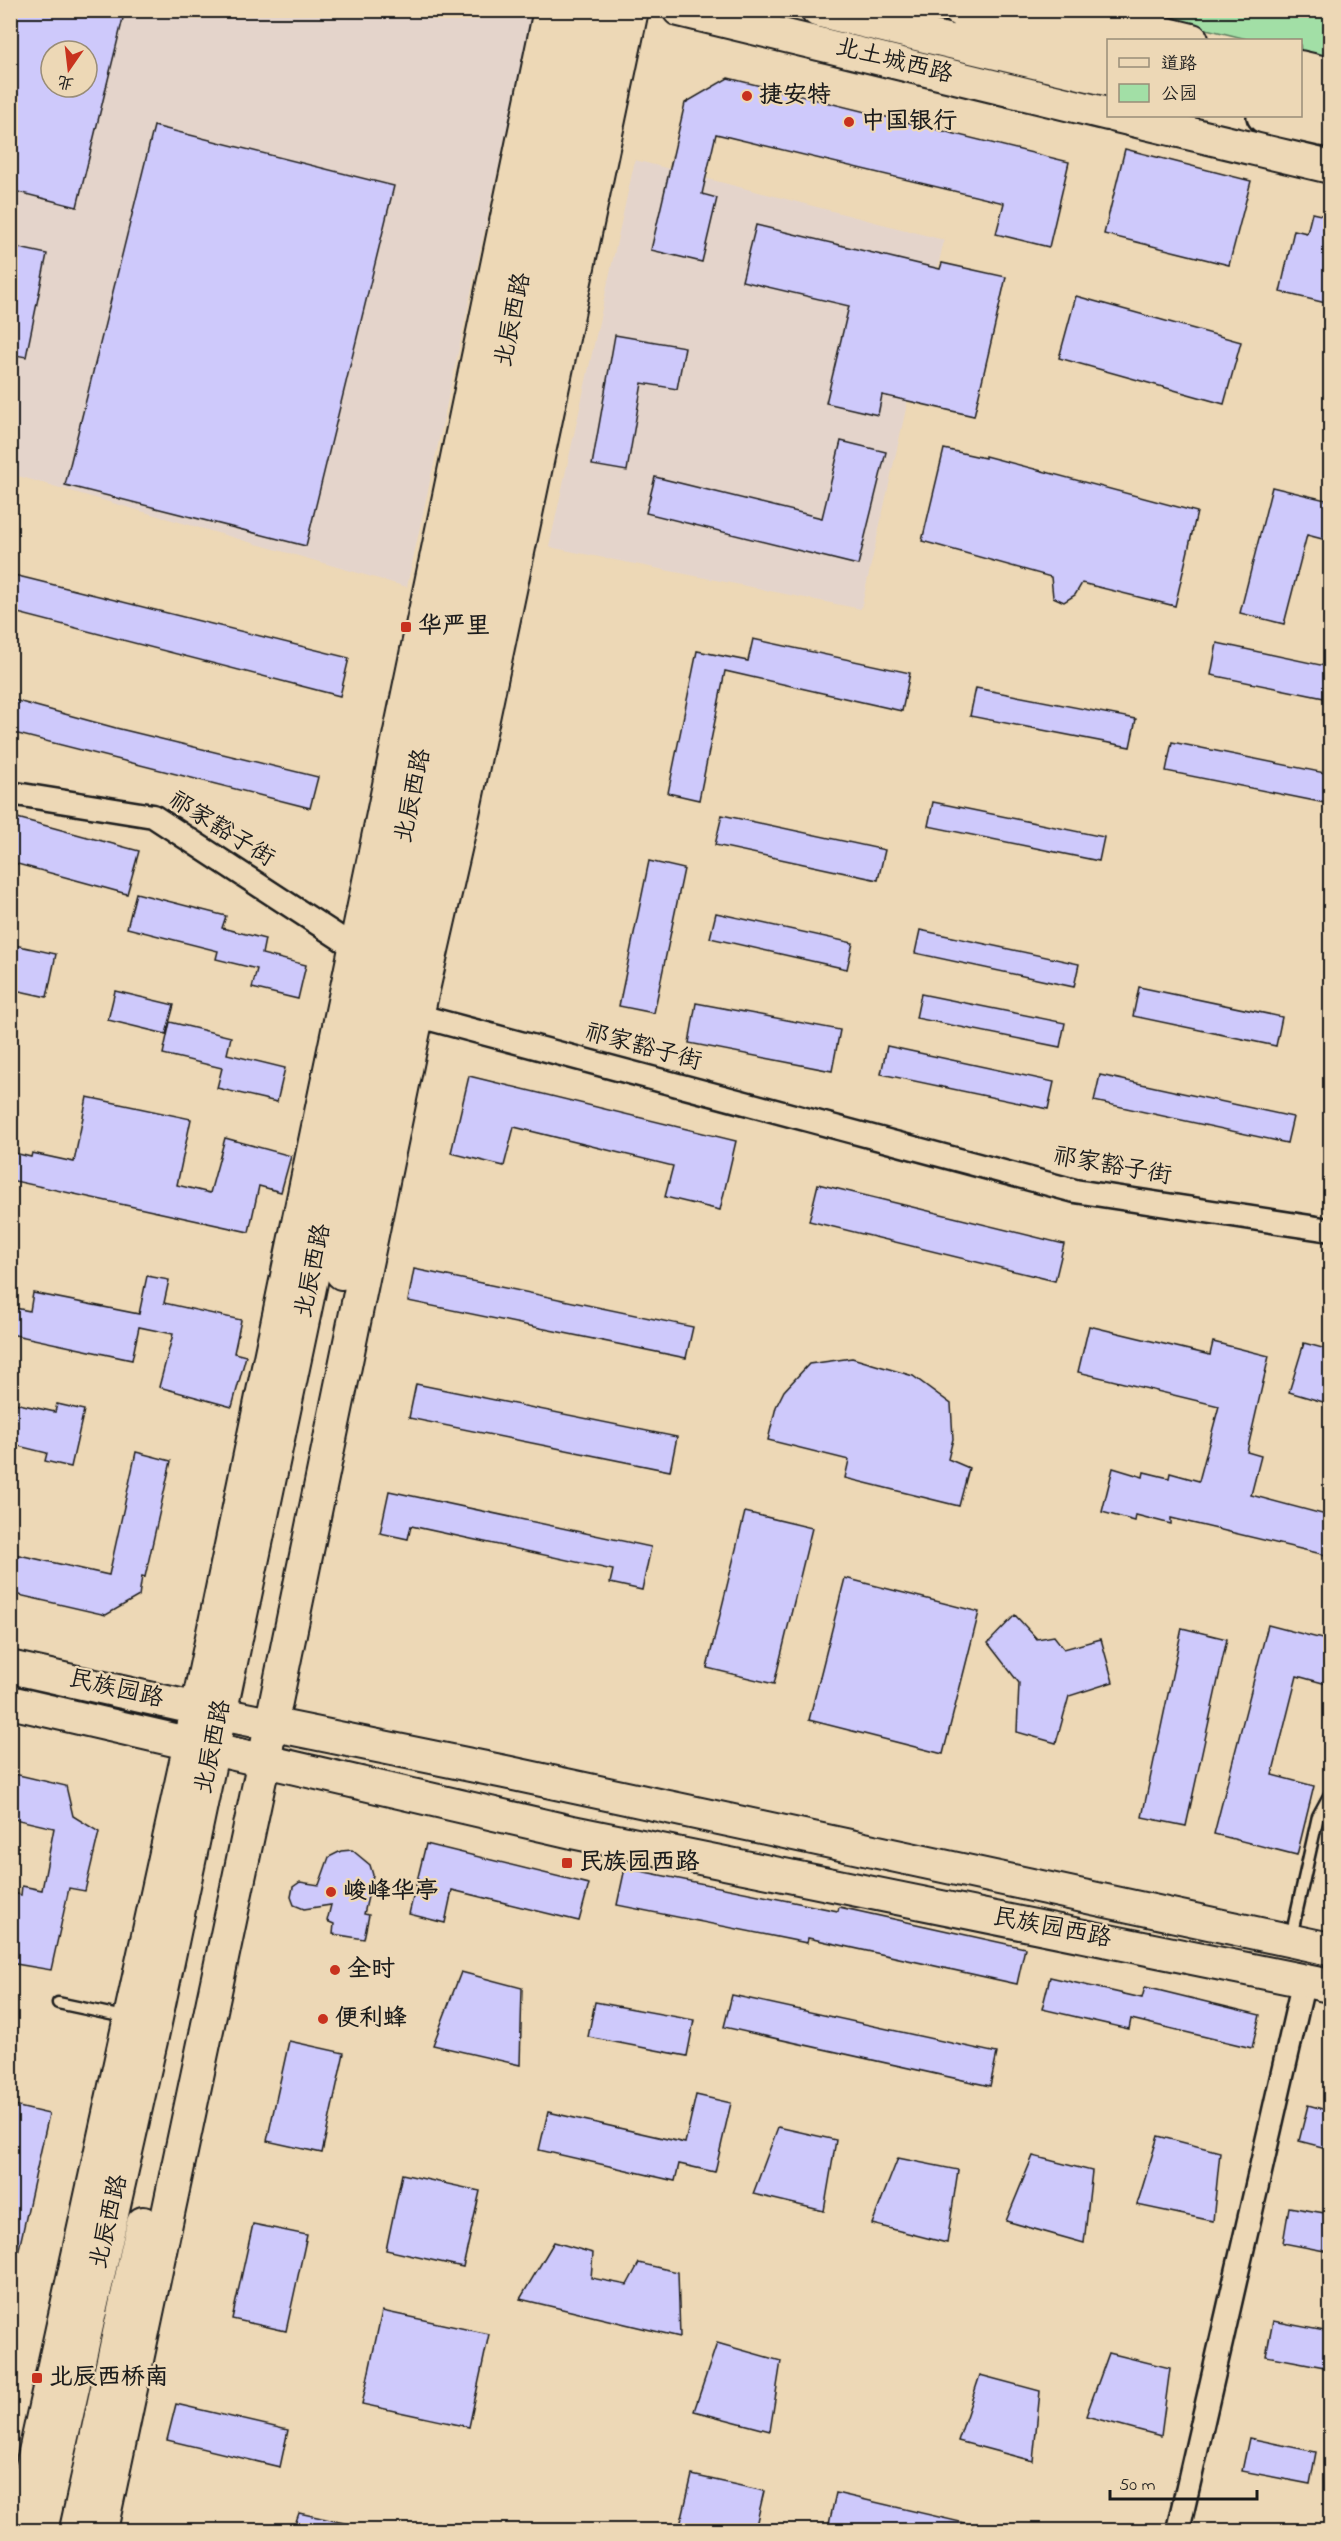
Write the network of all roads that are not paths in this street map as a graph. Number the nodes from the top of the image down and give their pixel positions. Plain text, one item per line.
1 (550, 10) edge
2 (579, 10) edge
3 (602, 10) edge
4 (632, 10) edge
5 (679, 10) edge
6 (818, 10) edge
7 (960, 10) edge
8 (1068, 10) edge
9 (1188, 39) edge
10 (1107, 46) edge
11 (1302, 67) edge
12 (1330, 74) edge
13 (1107, 79) edge
14 (1302, 92) edge
15 (1330, 99) edge
16 (1107, 114) edge
17 (1120, 117) edge
18 (1268, 117) edge
19 (1330, 131) edge
20 (1330, 167) edge
21 (562, 272) junction
22 (10, 793) edge
23 (367, 956) junction
24 (405, 1012) junction
25 (1330, 1230) edge
26 (10, 1667) edge
27 (10, 1702) edge
28 (209, 1712) junction
29 (263, 1723) junction
30 (202, 1745) junction
31 (255, 1758) junction
32 (1330, 1794) edge
33 (1290, 1940) junction
34 (1330, 1948) edge
35 (1317, 1983) edge
36 (58, 2003) dead end
37 (211, 2005) junction
38 (143, 2020) junction
39 (177, 2063) junction
40 (46, 2401) junction
41 (105, 2453) junction
42 (55, 2463) junction
43 (18, 2530) edge
44 (41, 2530) edge
45 (76, 2530) edge
46 (101, 2530) edge
47 (1178, 2530) edge

1 - 23 main road, 北辰西路
2 - 23 main road, 北辰西路
3 - 21 main road, 北辰西路
4 - 21 main road, 北辰西路
5 - 16 main road, 北土城西路
6 - 13 main road, 北土城西路
7 - 10 main road
8 - 9 main road
11 - 12 main road
14 - 15 main road
17 - 20 main road
18 - 19 main road
21 - 24 main road, 北辰西路
22 - 23 street, 祁家豁子街
23 - 24 street
23 - 28 main road, 北辰西路
24 - 25 street, 祁家豁子街
24 - 29 main road, 北辰西路
26 - 28 main road, 民族园路
27 - 30 main road, 民族园路
28 - 29 main road, 民族园路
28 - 30 main road, 北辰西路
29 - 31 main road, 北辰西路
29 - 33 main road, 民族园西路
30 - 31 main road, 民族园路
30 - 38 main road, 北辰西路
31 - 35 main road, 民族园西路
31 - 37 main road, 北辰西路
31 - 39 main road, 北辰西路
32 - 33 lane
33 - 34 main road, 民族园西路
35 - 47 street
36 - 38 lane
37 - 39 main road
37 - 41 main road, 北辰西路
38 - 40 main road, 北辰西路
38 - 42 main road, 北辰西路
39 - 41 main road, 北辰西路
40 - 42 main road
40 - 43 main road, 北辰西路
41 - 45 main road, 北辰西路
41 - 46 main road, 北辰西路
42 - 44 main road, 北辰西路

